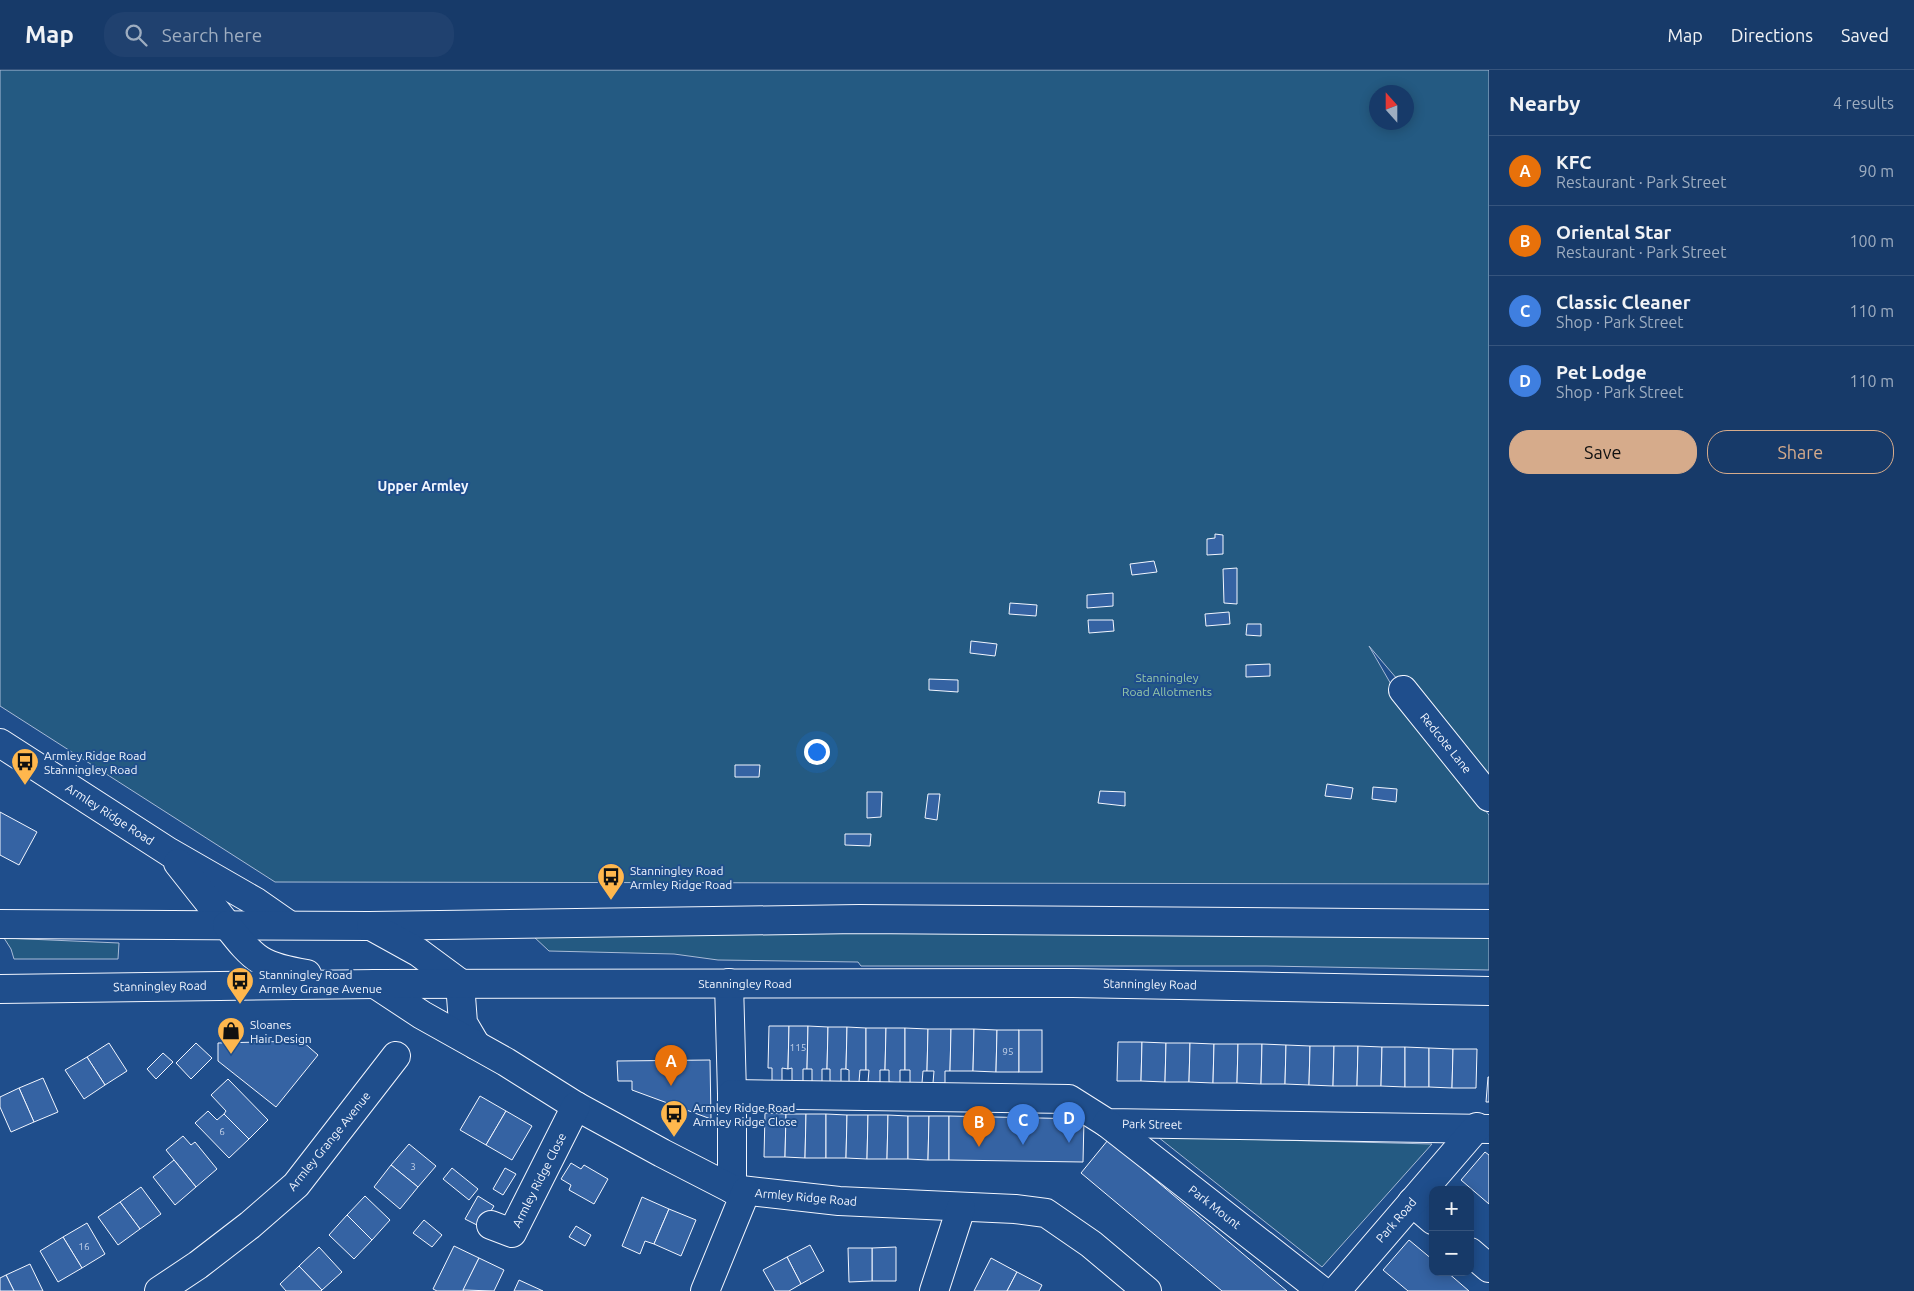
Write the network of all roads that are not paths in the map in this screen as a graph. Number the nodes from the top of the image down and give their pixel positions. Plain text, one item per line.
1 (1403, 690) dead end
2 (0, 743) edge
3 (1489, 797) edge
4 (169, 852) junction
5 (0, 924) edge
6 (289, 924) junction
7 (1489, 924) edge
8 (227, 925) junction
9 (369, 926) junction
10 (460, 983) junction
11 (729, 983) junction
12 (375, 984) junction
13 (0, 989) edge
14 (1489, 991) edge
15 (476, 1045) junction
16 (396, 1056) dead end
17 (732, 1094) junction
18 (576, 1106) junction
19 (1107, 1123) junction
20 (1483, 1128) edge
21 (739, 1190) junction
22 (1412, 1202) junction
23 (961, 1208) junction
24 (1429, 1217) edge
25 (491, 1225) dead end
26 (1474, 1255) edge
27 (1489, 1268) edge
28 (159, 1291) edge
29 (705, 1291) edge
30 (934, 1291) edge
31 (1147, 1291) edge
32 (1322, 1291) edge
33 (1336, 1291) edge

1 - 3 street, Redcote Lane
2 - 4 street, Armley Ridge Road
4 - 6 street, Armley Ridge Road
4 - 8 street, Armley Ridge Road
5 - 8 street
6 - 8 street
6 - 9 street
7 - 9 street
8 - 12 street, Armley Ridge Road
9 - 10 street
10 - 11 street, Stanningley Road
10 - 12 street, Stanningley Road
10 - 15 street, Armley Ridge Road
11 - 14 street, Stanningley Road
11 - 17 street
12 - 13 street, Stanningley Road
12 - 15 street, Armley Ridge Road
15 - 18 street, Armley Ridge Road
16 - 28 street, Armley Grange Avenue
17 - 19 street, Park Street
17 - 21 street
18 - 21 street, Armley Ridge Road
18 - 25 street, Armley Ridge Close
19 - 20 street, Park Street
19 - 32 street, Park Mount
20 - 22 street, Park Road
21 - 23 street, Armley Ridge Road
21 - 29 street
22 - 24 street
22 - 33 street, Park Road
23 - 30 street
23 - 31 street, Armley Ridge Road
26 - 27 street

